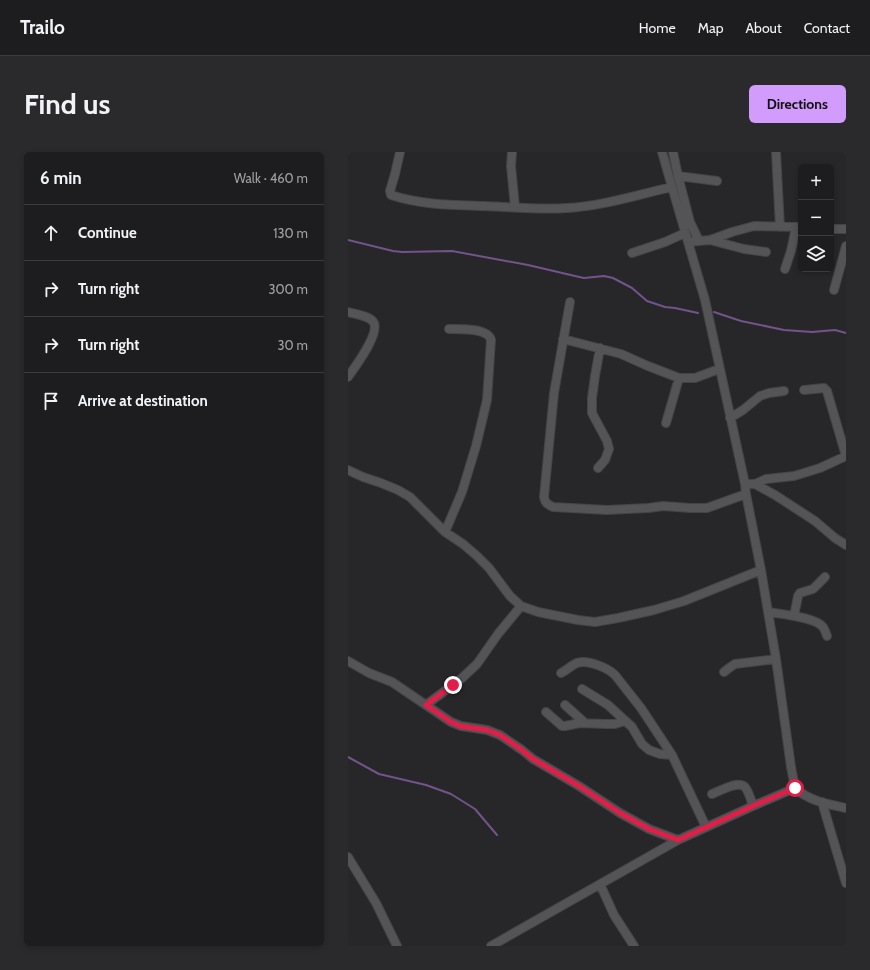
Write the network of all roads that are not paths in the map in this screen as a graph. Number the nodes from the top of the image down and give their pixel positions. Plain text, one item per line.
1 (400, 152) edge
2 (512, 152) edge
3 (662, 152) edge
4 (673, 152) edge
5 (776, 152) edge
6 (679, 178) junction
7 (717, 181) dead end
8 (671, 184) junction
9 (516, 207) junction
10 (780, 227) junction
11 (798, 227) edge
12 (834, 229) edge
13 (846, 229) edge
14 (685, 233) junction
15 (710, 240) junction
16 (699, 241) junction
17 (688, 242) junction
18 (846, 246) edge
19 (766, 252) dead end
20 (632, 253) dead end
21 (785, 269) dead end
22 (834, 290) dead end
23 (570, 302) dead end
24 (348, 312) edge
25 (450, 329) dead end
26 (563, 339) junction
27 (600, 348) junction
28 (719, 369) junction
29 (348, 377) edge
30 (679, 378) junction
31 (804, 390) dead end
32 (784, 391) dead end
33 (730, 418) junction
34 (666, 423) dead end
35 (846, 456) edge
36 (598, 468) dead end
37 (348, 470) edge
38 (745, 484) junction
39 (755, 484) junction
40 (746, 494) junction
41 (444, 532) junction
42 (846, 545) edge
43 (761, 570) junction
44 (825, 577) dead end
45 (521, 606) junction
46 (768, 612) junction
47 (794, 616) junction
48 (827, 636) dead end
49 (776, 659) junction
50 (348, 661) edge
51 (724, 672) dead end
52 (561, 673) dead end
53 (582, 689) dead end
54 (426, 705) junction
55 (565, 705) dead end
56 (546, 712) dead end
57 (625, 721) junction
58 (585, 723) junction
59 (672, 755) junction
60 (795, 788) junction
61 (712, 794) dead end
62 (822, 802) junction
63 (753, 806) junction
64 (846, 808) edge
65 (706, 827) junction
66 (678, 840) junction
67 (348, 857) edge
68 (846, 883) edge
69 (600, 884) junction
70 (507, 942) edge
71 (397, 946) edge
72 (491, 946) edge
73 (634, 946) edge

1 - 9 street
2 - 9 street
3 - 8 street
4 - 6 street
5 - 10 street
6 - 7 street
6 - 8 street
6 - 16 street
8 - 9 street
8 - 14 street
10 - 11 street
10 - 15 street
11 - 21 street
12 - 13 street
14 - 17 street
14 - 20 street
15 - 16 street
15 - 19 street
16 - 17 street
17 - 28 street
18 - 22 street
23 - 26 street
24 - 29 street
25 - 41 street
26 - 27 street
26 - 40 street
27 - 30 street
27 - 36 street
28 - 30 street
28 - 33 street
30 - 34 street
31 - 35 street
32 - 33 street
33 - 38 street
35 - 39 street
37 - 41 street
38 - 39 street
38 - 40 street
39 - 42 street
40 - 43 street
41 - 45 street
43 - 45 street
43 - 46 street
44 - 47 street
45 - 54 street
46 - 47 street
46 - 49 street
47 - 48 street
49 - 51 street
49 - 60 street
50 - 54 street
52 - 59 street
53 - 57 street
54 - 66 street
55 - 58 street
56 - 58 street
57 - 58 street
57 - 59 street
59 - 65 street
60 - 62 street
60 - 63 street
61 - 63 street
62 - 64 street
62 - 68 street
63 - 65 street
65 - 66 street
66 - 69 street
67 - 71 street
69 - 70 street
69 - 73 street
70 - 72 street

